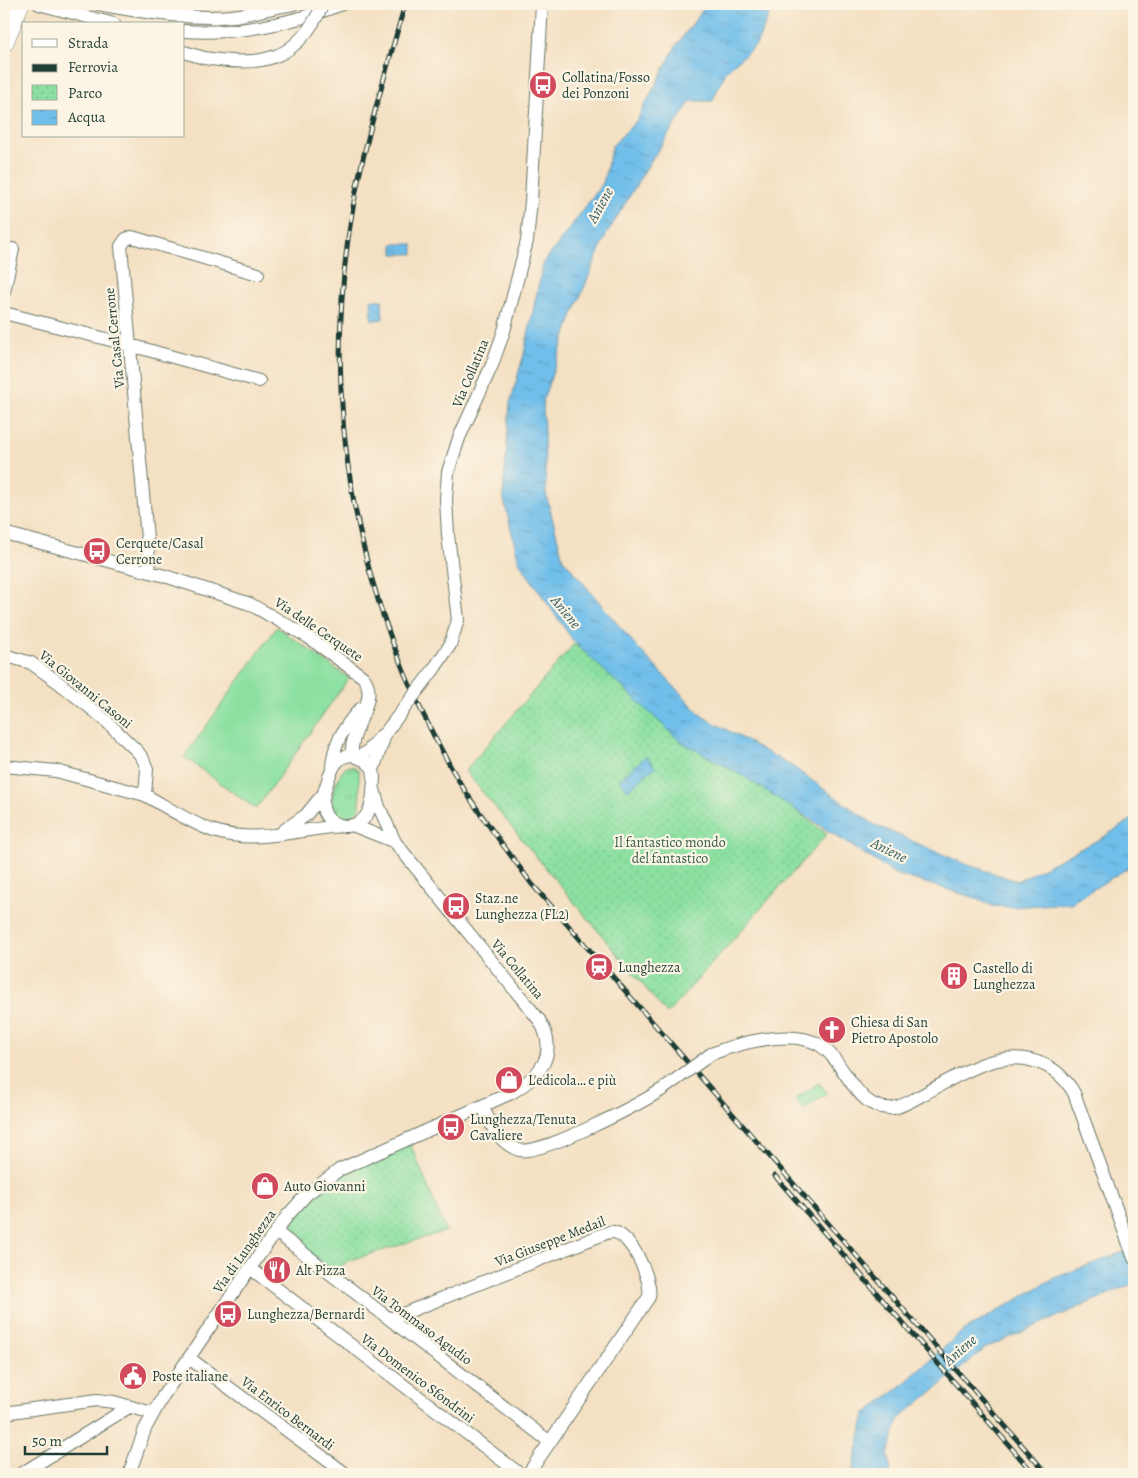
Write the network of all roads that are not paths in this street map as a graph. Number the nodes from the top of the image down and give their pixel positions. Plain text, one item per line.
1 (20, 4) edge
2 (39, 4) edge
3 (99, 4) edge
4 (133, 4) edge
5 (293, 4) edge
6 (323, 4) edge
7 (342, 4) edge
8 (542, 4) edge
9 (58, 9) junction
10 (95, 22) edge
11 (107, 22) edge
12 (185, 32) edge
13 (4, 42) edge
14 (185, 52) edge
15 (13, 249) dead end
16 (258, 274) dead end
17 (4, 292) edge
18 (4, 313) edge
19 (130, 345) junction
20 (259, 381) dead end
21 (4, 533) edge
22 (150, 572) junction
23 (4, 654) edge
24 (368, 700) junction
25 (386, 732) junction
26 (355, 756) junction
27 (4, 766) edge
28 (373, 770) junction
29 (332, 771) junction
30 (374, 789) junction
31 (324, 793) junction
32 (145, 795) junction
33 (348, 826) junction
34 (278, 833) junction
35 (395, 842) junction
36 (483, 1107) junction
37 (276, 1232) junction
38 (1134, 1258) edge
39 (250, 1268) junction
40 (390, 1319) junction
41 (188, 1358) junction
42 (129, 1407) junction
43 (4, 1413) edge
44 (152, 1414) junction
45 (550, 1442) junction
46 (21, 1474) edge
47 (130, 1474) edge
48 (346, 1474) edge
49 (520, 1474) edge
50 (528, 1474) edge

1 - 13 highway
2 - 9 street
3 - 4 street
3 - 5 street
6 - 14 street, bridge
7 - 12 street
8 - 25 street, Via Collatina, bridge
9 - 10 street
9 - 11 street
15 - 17 street
16 - 19 street, Via Casal Cerrone
18 - 19 street
19 - 20 street
19 - 22 street, Via Casal Cerrone
21 - 22 street, Via delle Cerquete
22 - 24 street, Via delle Cerquete
23 - 32 street, Via Giovanni Casoni
24 - 26 street
24 - 29 street
25 - 26 street, Via Collatina
25 - 28 street, Via Collatina
26 - 28 street
26 - 29 street
27 - 32 street
28 - 30 street
29 - 31 street
30 - 33 street
30 - 35 street, Via Collatina
31 - 33 street
31 - 34 street
32 - 34 street
33 - 34 street
33 - 35 street, Via Collatina
35 - 36 street, Via Collatina
36 - 37 street, Via di Lunghezza
36 - 38 street, bridge
37 - 39 street, Via di Lunghezza
37 - 40 street, Via Tommaso Agudio
39 - 41 street, Via di Lunghezza
39 - 49 street, Via Domenico Sfondrini
40 - 45 street, Via Tommaso Agudio
40 - 45 street, Via Giuseppe Medail
41 - 44 street, Via di Lunghezza
41 - 48 street, Via Enrico Bernardi
42 - 43 street
42 - 44 street
42 - 46 street
44 - 47 street, Via di Lunghezza
45 - 50 street, Via Giuseppe Medail

